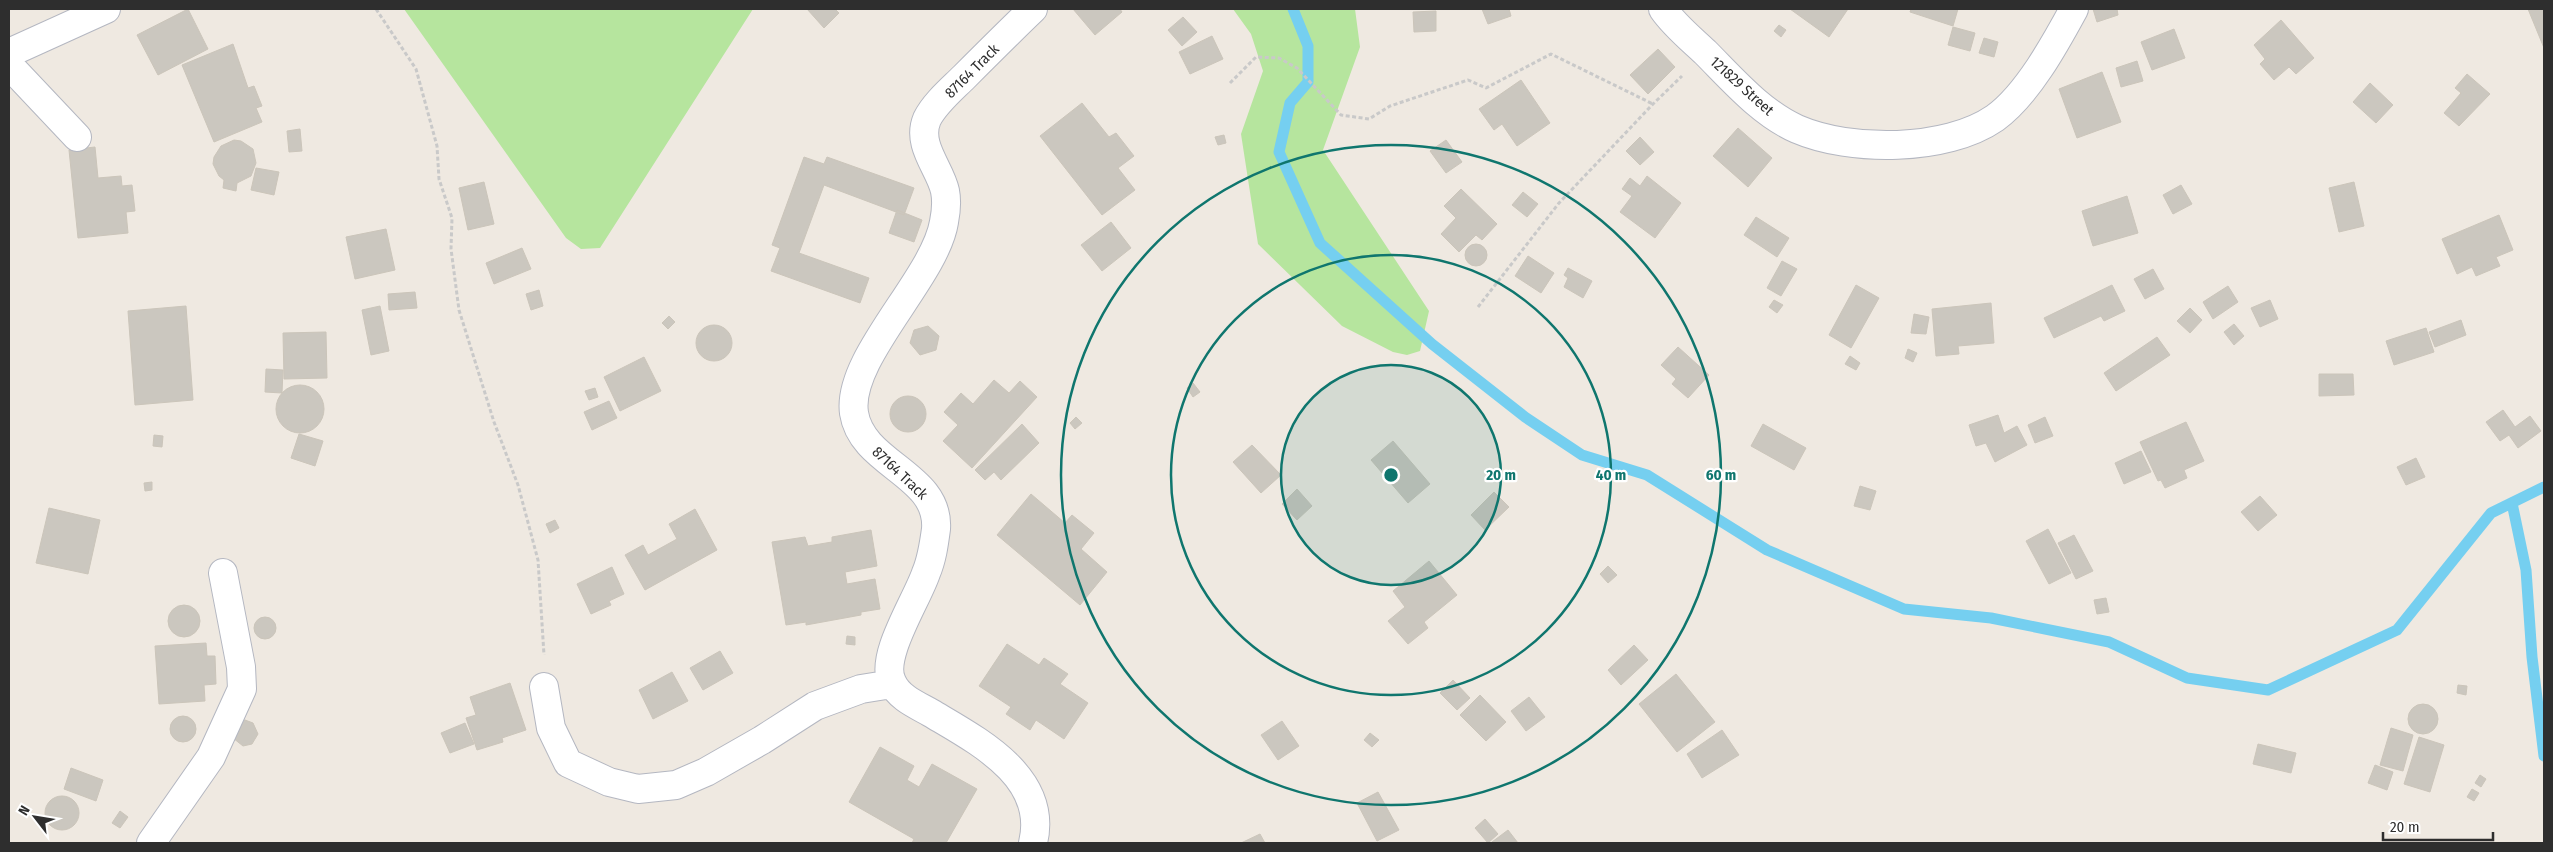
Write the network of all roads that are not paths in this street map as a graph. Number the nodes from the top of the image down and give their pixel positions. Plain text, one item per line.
1 (106, 9) edge
2 (1033, 9) edge
3 (1662, 9) edge
4 (2074, 9) edge
5 (9, 53) edge
6 (9, 65) edge
7 (77, 137) dead end
8 (223, 573) dead end
9 (892, 684) junction
10 (544, 687) road end
11 (151, 843) edge
12 (1033, 843) edge

1 - 5 street
2 - 9 street, 87164 Track
3 - 4 street, 121829 Street
6 - 7 street
8 - 11 street
9 - 10 street
9 - 12 street

